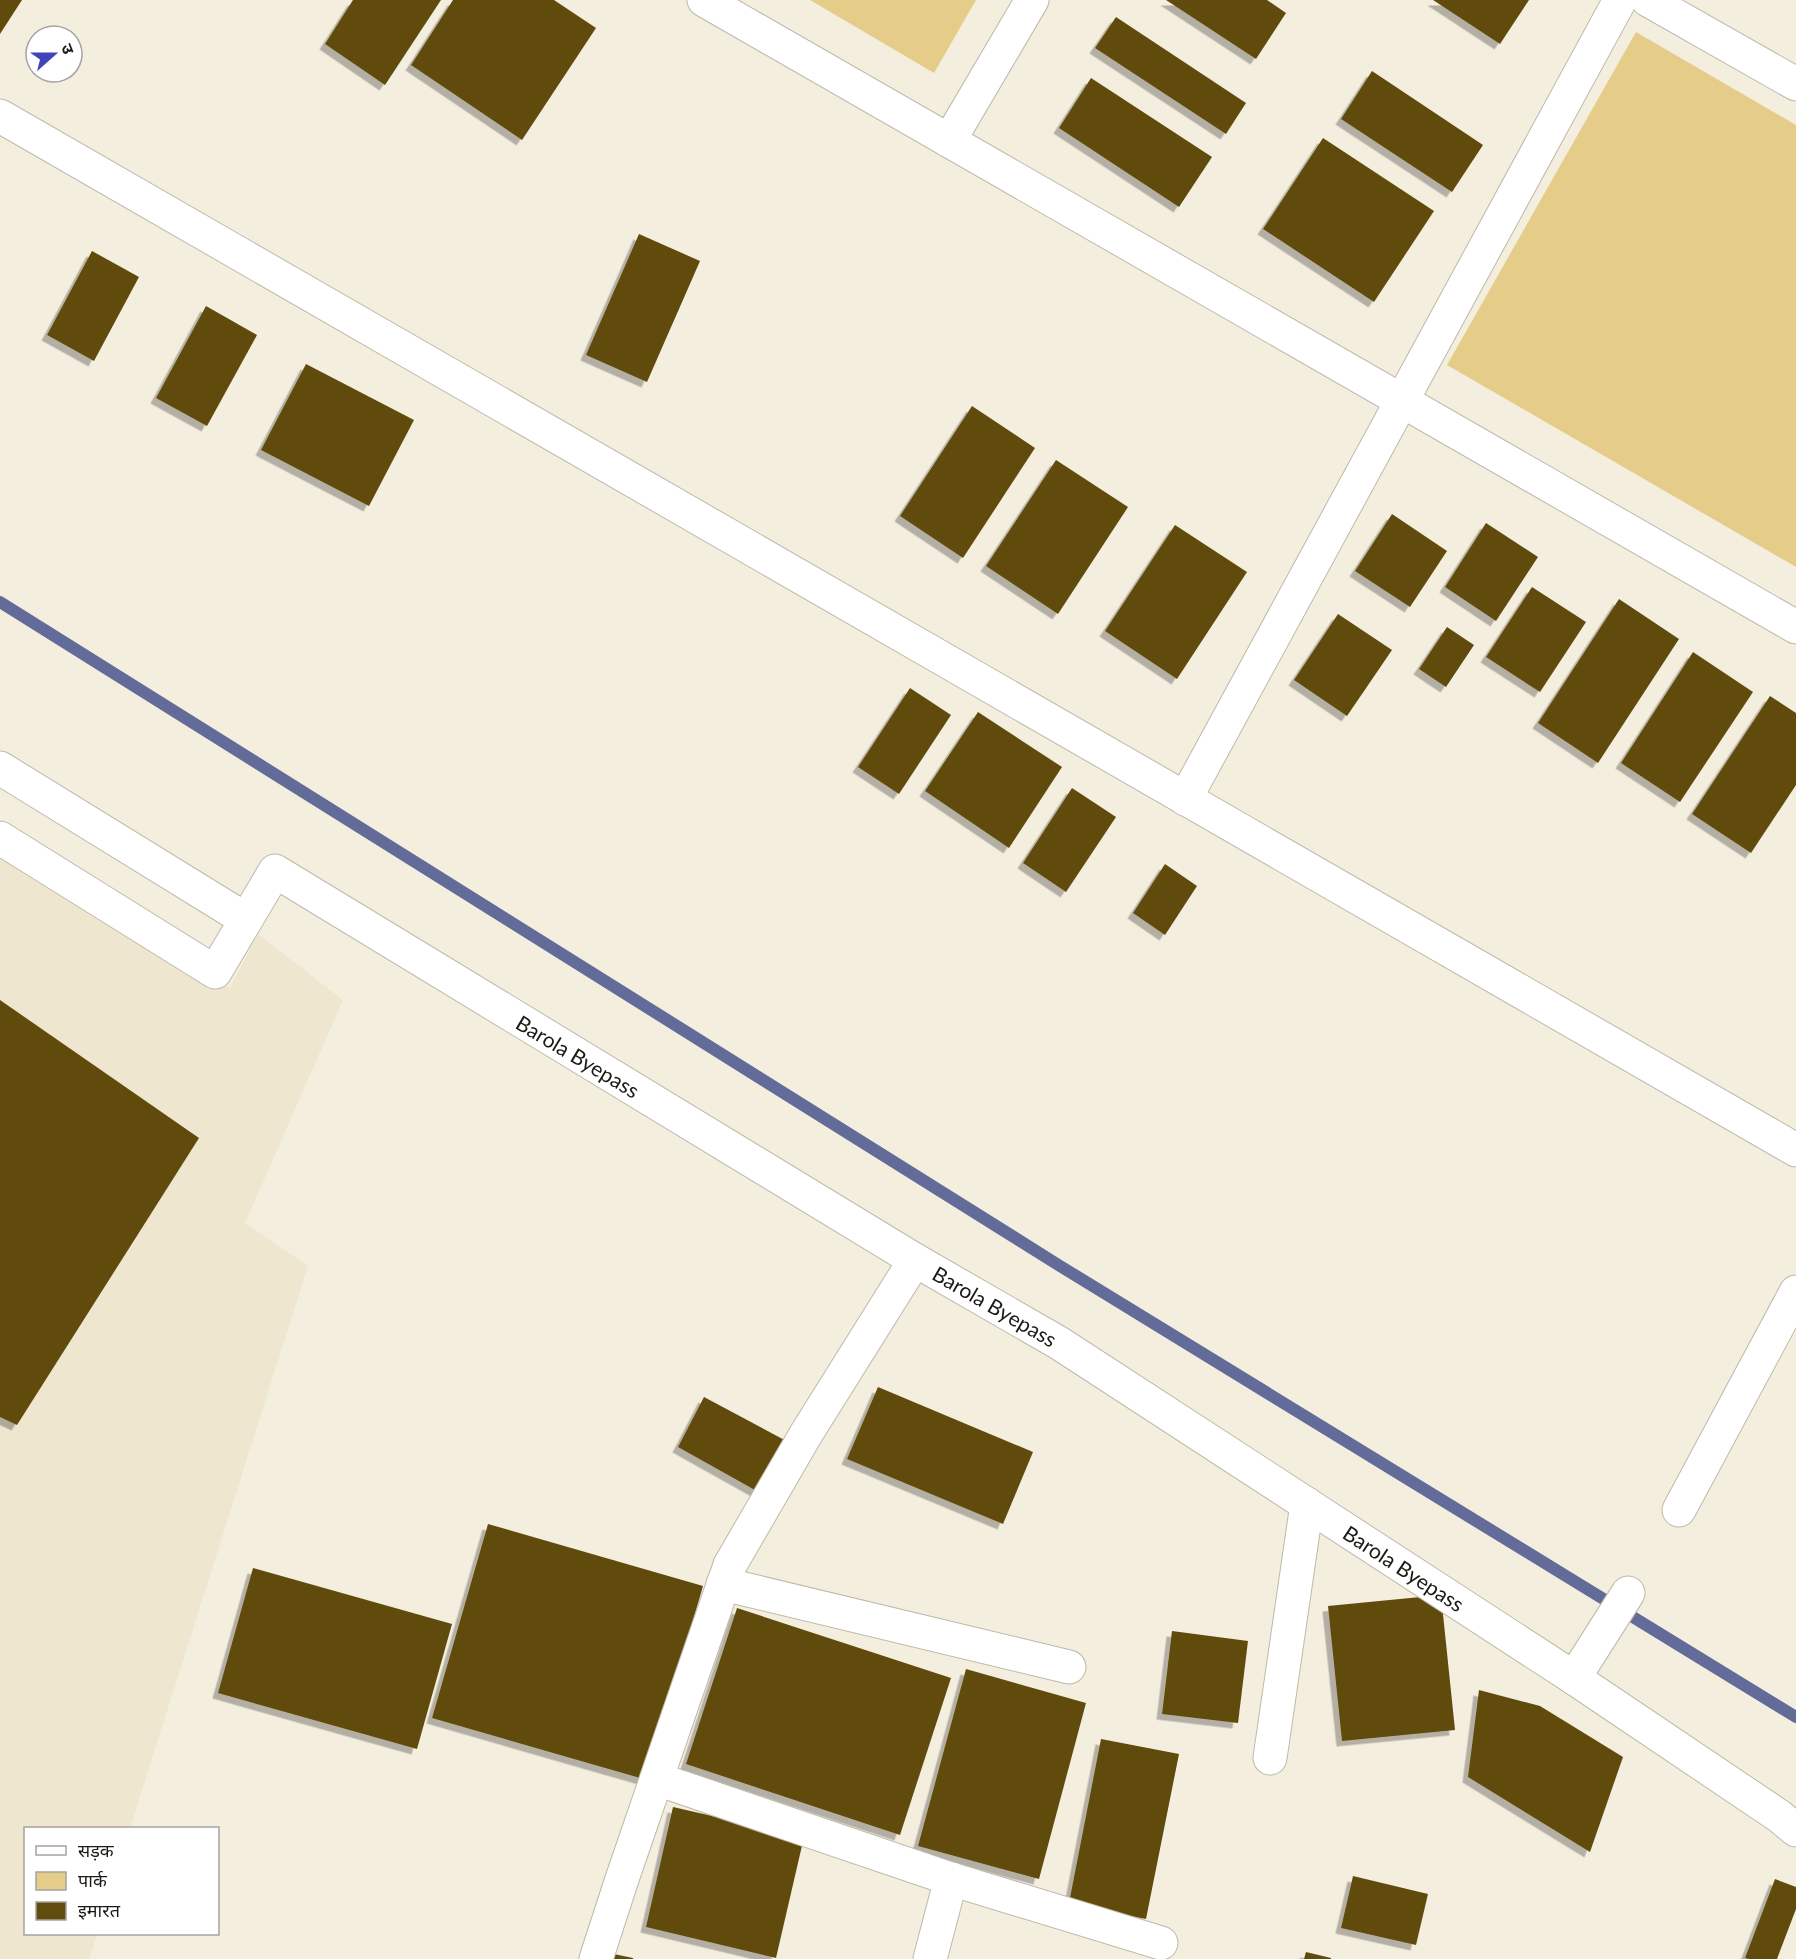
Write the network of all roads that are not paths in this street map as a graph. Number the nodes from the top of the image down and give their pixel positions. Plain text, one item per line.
1 (704, 0) edge
2 (1032, 0) edge
3 (1620, 0) edge
4 (1648, 0) edge
5 (1796, 84) edge
6 (0, 116) edge
7 (949, 141) junction
8 (1402, 401) junction
9 (1796, 627) edge
10 (0, 768) edge
11 (1185, 799) junction
12 (0, 838) edge
13 (246, 919) junction
14 (1796, 1150) edge
15 (915, 1260) junction
16 (1796, 1292) edge
17 (1306, 1504) junction
18 (1679, 1510) dead end
19 (723, 1584) junction
20 (1628, 1593) dead end
21 (1069, 1667) dead end
22 (1574, 1678) junction
23 (1270, 1758) dead end
24 (657, 1779) junction
25 (1796, 1830) edge
26 (951, 1879) junction
27 (1161, 1943) dead end
28 (596, 1959) edge
29 (930, 1959) edge

1 - 7 street
2 - 7 street
3 - 8 street
4 - 5 street
6 - 11 street
7 - 8 street
8 - 9 street
8 - 11 street
10 - 13 street
11 - 14 street
12 - 13 street, Barola Byepass
13 - 15 street, Barola Byepass
15 - 17 street, Barola Byepass
15 - 19 street
16 - 18 street
17 - 22 street, Barola Byepass
17 - 23 street
19 - 21 street
19 - 24 street
20 - 22 street
22 - 25 street, Barola Byepass
24 - 26 street
24 - 28 street
26 - 27 street
26 - 29 street

